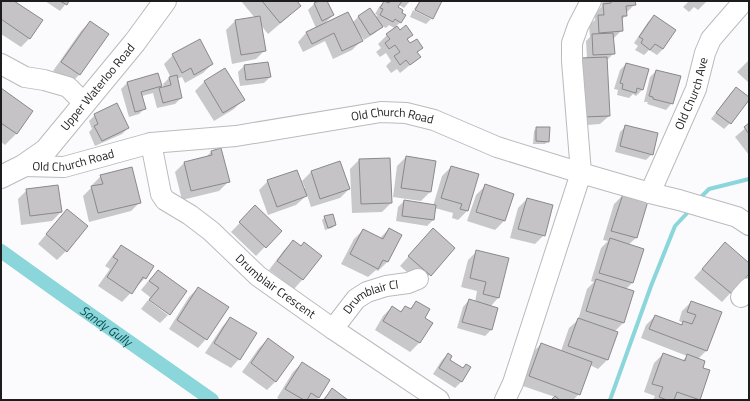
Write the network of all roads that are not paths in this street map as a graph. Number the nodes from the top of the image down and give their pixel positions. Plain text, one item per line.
1 (165, 1) edge
2 (591, 1) edge
3 (744, 1) edge
4 (1, 64) edge
5 (84, 103) junction
6 (151, 143) junction
7 (23, 166) junction
8 (581, 173) junction
9 (1, 177) edge
10 (650, 193) junction
11 (749, 225) edge
12 (418, 279) dead end
13 (333, 329) junction
14 (439, 400) edge
15 (505, 400) edge

1 - 5 main road, Upper Waterloo Road
2 - 8 street
3 - 10 street, Old Church Ave
4 - 5 street
5 - 7 main road, Upper Waterloo Road
6 - 7 street, Old Church Road
6 - 8 street, Old Church Road
6 - 13 street, Drumblair Crescent
7 - 9 main road, Upper Waterloo Road
8 - 10 street, Old Church Road
8 - 15 street
10 - 11 street, Old Church Road
12 - 13 street, Drumblair Cl
13 - 14 street, Drumblair Crescent

